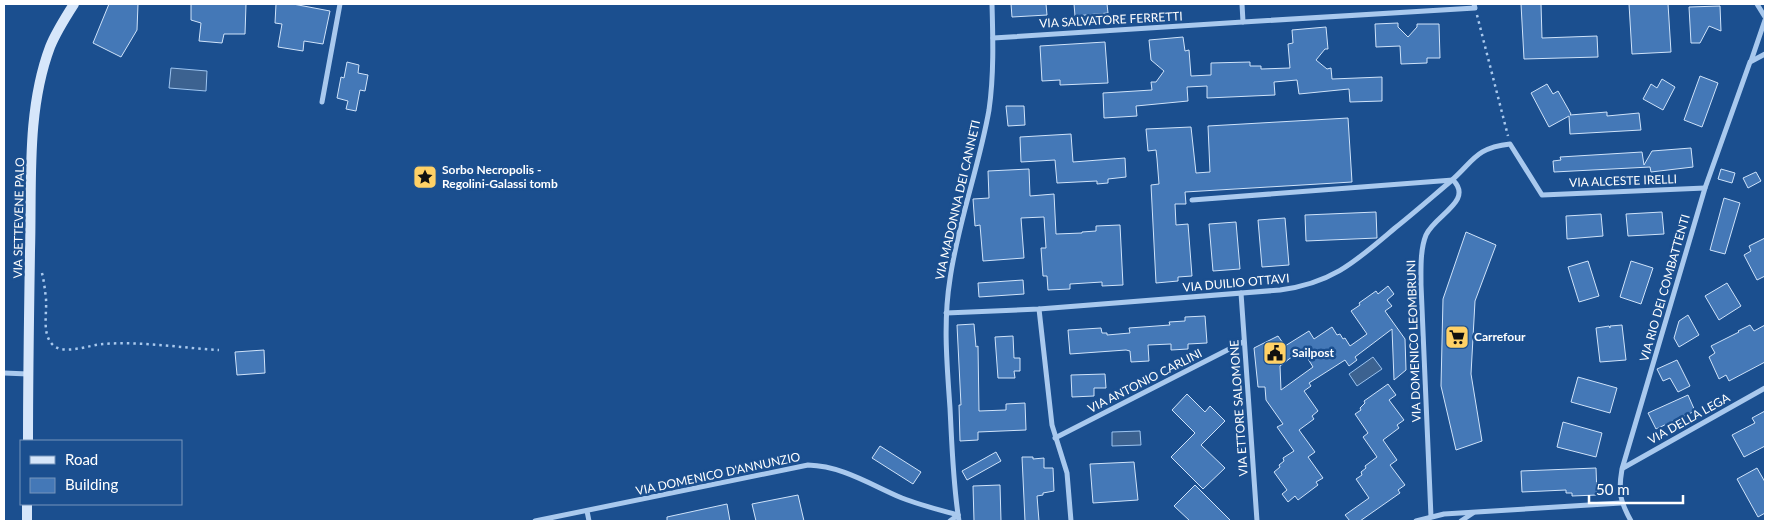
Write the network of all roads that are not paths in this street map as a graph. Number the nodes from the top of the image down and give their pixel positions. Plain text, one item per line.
1 (74, 4) edge
2 (340, 4) edge
3 (992, 4) edge
4 (1242, 4) edge
5 (1757, 4) edge
6 (1474, 6) edge
7 (1765, 19) edge
8 (1243, 22) junction
9 (993, 38) junction
10 (1765, 54) edge
11 (1750, 62) junction
12 (322, 102) dead end
13 (1453, 180) junction
14 (1705, 188) junction
15 (1542, 195) joint
16 (1192, 200) dead end
17 (1241, 293) junction
18 (1039, 309) junction
19 (946, 313) junction
20 (1243, 342) junction
21 (4, 373) edge
22 (28, 374) junction
23 (1765, 388) edge
24 (1055, 438) junction
25 (28, 440) edge
26 (1622, 468) junction
27 (1622, 503) junction
28 (27, 505) edge
29 (587, 510) junction
30 (1473, 512) junction
31 (958, 515) junction
32 (1430, 517) junction
33 (27, 521) edge
34 (535, 521) edge
35 (589, 521) edge
36 (950, 521) edge
37 (959, 521) edge
38 (1071, 521) edge
39 (1257, 521) edge
40 (1416, 521) edge
41 (1461, 521) edge
42 (1631, 521) edge

1 - 22 street, VIA SETTEVENE PALO
2 - 12 street
3 - 9 street, VIA MADONNA DEI CANNETI
4 - 8 street
5 - 7 street
6 - 8 street, VIA SALVATORE FERRETTI
7 - 11 street, VIA RIO DEI COMBATTENTI
8 - 9 street, VIA SALVATORE FERRETTI
9 - 19 street, VIA MADONNA DEI CANNETI
10 - 11 street
11 - 14 street, VIA RIO DEI COMBATTENTI
13 - 15 street, VIA DUILIO OTTAVI
13 - 16 street
13 - 17 street, VIA DUILIO OTTAVI
13 - 32 street, VIA DOMENICO LEOMBRUNI
14 - 15 street, VIA ALCESTE IRELLI
14 - 26 street, VIA RIO DEI COMBATTENTI
17 - 18 street, VIA DUILIO OTTAVI
17 - 20 street, VIA ETTORE SALOMONE
18 - 19 street, VIA DUILIO OTTAVI
18 - 24 street
19 - 31 street, VIA MADONNA DEI CANNETI
20 - 24 street, VIA ANTONIO CARLINI
20 - 39 street, VIA ETTORE SALOMONE
21 - 22 street
22 - 25 street, VIA SETTEVENE PALO
23 - 26 street, VIA DELLA LEGA
24 - 38 street
26 - 27 street, VIA RIO DEI COMBATTENTI
27 - 30 street
27 - 42 street, VIA RIO DEI COMBATTENTI
28 - 33 street
29 - 31 street, VIA DOMENICO D'ANNUNZIO
29 - 34 street, VIA DOMENICO D'ANNUNZIO
29 - 35 street
30 - 32 street
30 - 41 street
31 - 36 street
31 - 37 street, VIA MADONNA DEI CANNETI
32 - 40 street

